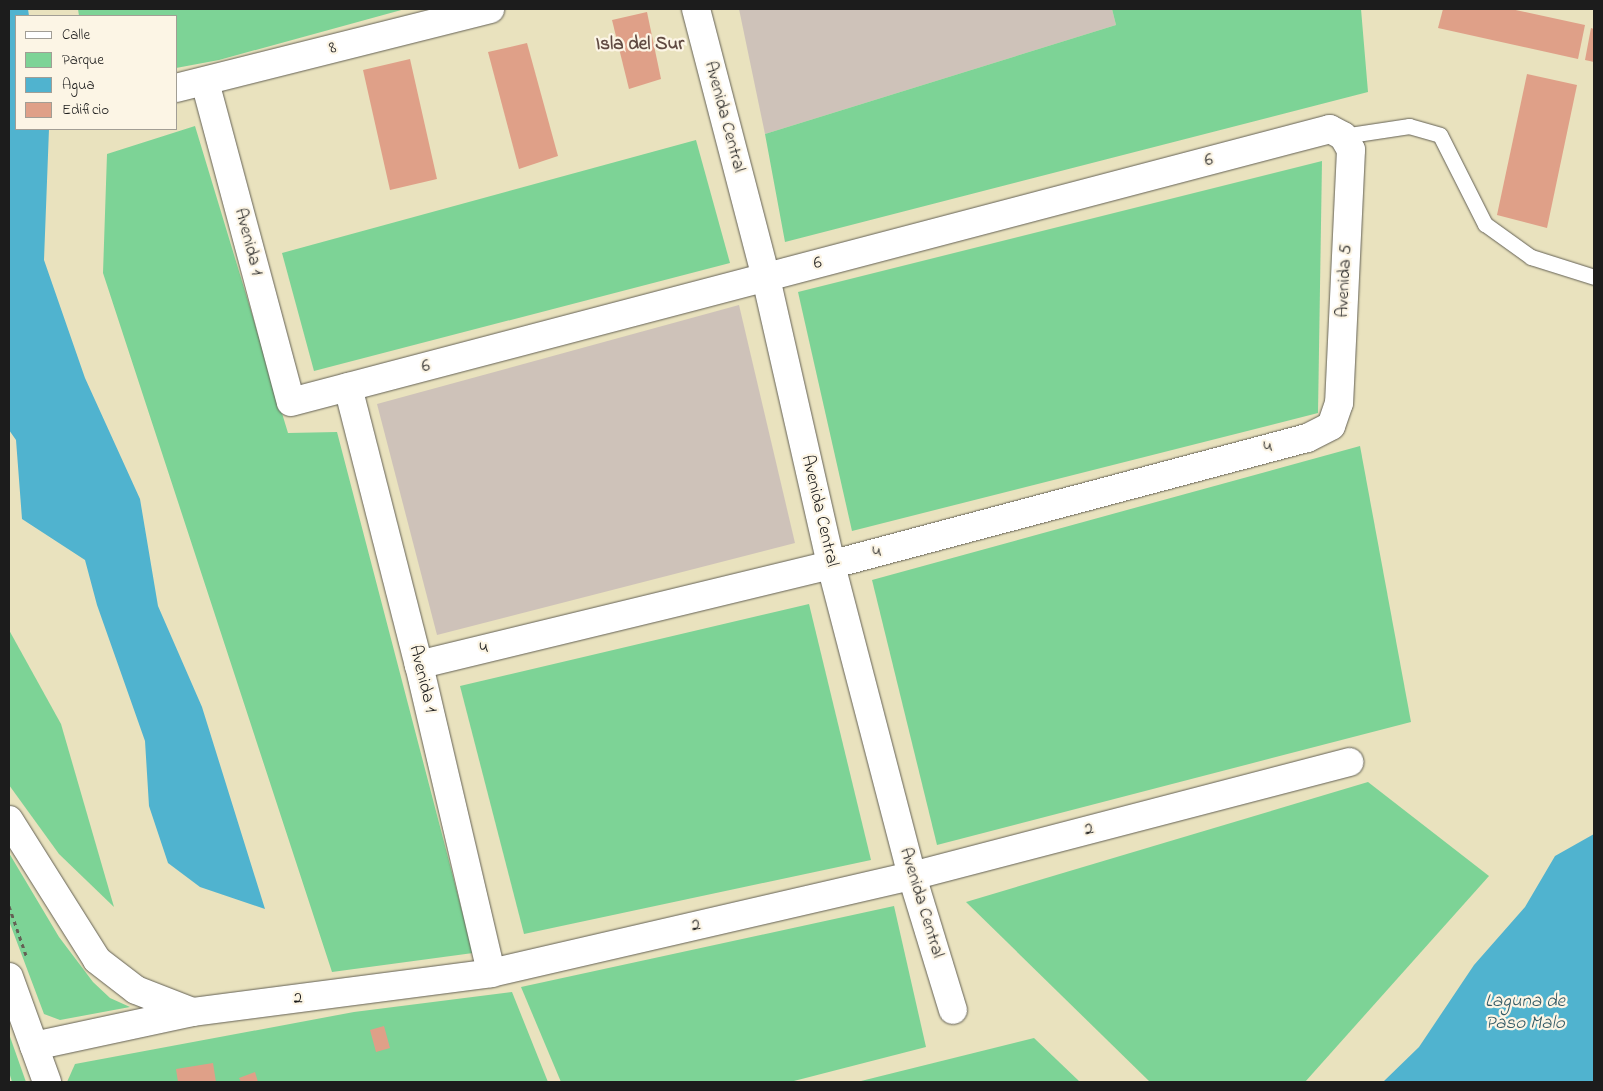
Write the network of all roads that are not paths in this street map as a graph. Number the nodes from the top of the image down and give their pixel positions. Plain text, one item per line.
1 (490, 9) edge
2 (696, 9) edge
3 (205, 82) junction
4 (178, 88) edge
5 (1342, 136) junction
6 (1594, 277) edge
7 (766, 278) junction
8 (348, 387) junction
9 (291, 402) joint
10 (1331, 426) joint
11 (831, 565) junction
12 (419, 665) junction
13 (1349, 762) dead end
14 (9, 820) edge
15 (912, 876) junction
16 (491, 973) junction
17 (9, 977) edge
18 (953, 1010) dead end
19 (192, 1012) junction
20 (34, 1046) junction
21 (47, 1082) edge

1 - 3 main road, 8
2 - 7 main road, Avenida Central
3 - 4 main road, 8
3 - 9 main road, Avenida 1
5 - 6 lane
5 - 7 main road, 6
5 - 10 main road, Avenida 5
7 - 8 main road, 6
7 - 11 main road, Avenida Central
8 - 9 main road, 6
8 - 12 main road, Avenida 1
10 - 11 main road, 4
11 - 12 main road, 4
11 - 15 main road, Avenida Central
12 - 16 main road, Avenida 1
13 - 15 main road, 2
14 - 19 main road
15 - 16 main road, 2
15 - 18 main road, Avenida Central
16 - 19 main road, 2
17 - 20 main road
19 - 20 main road, 2
20 - 21 main road

